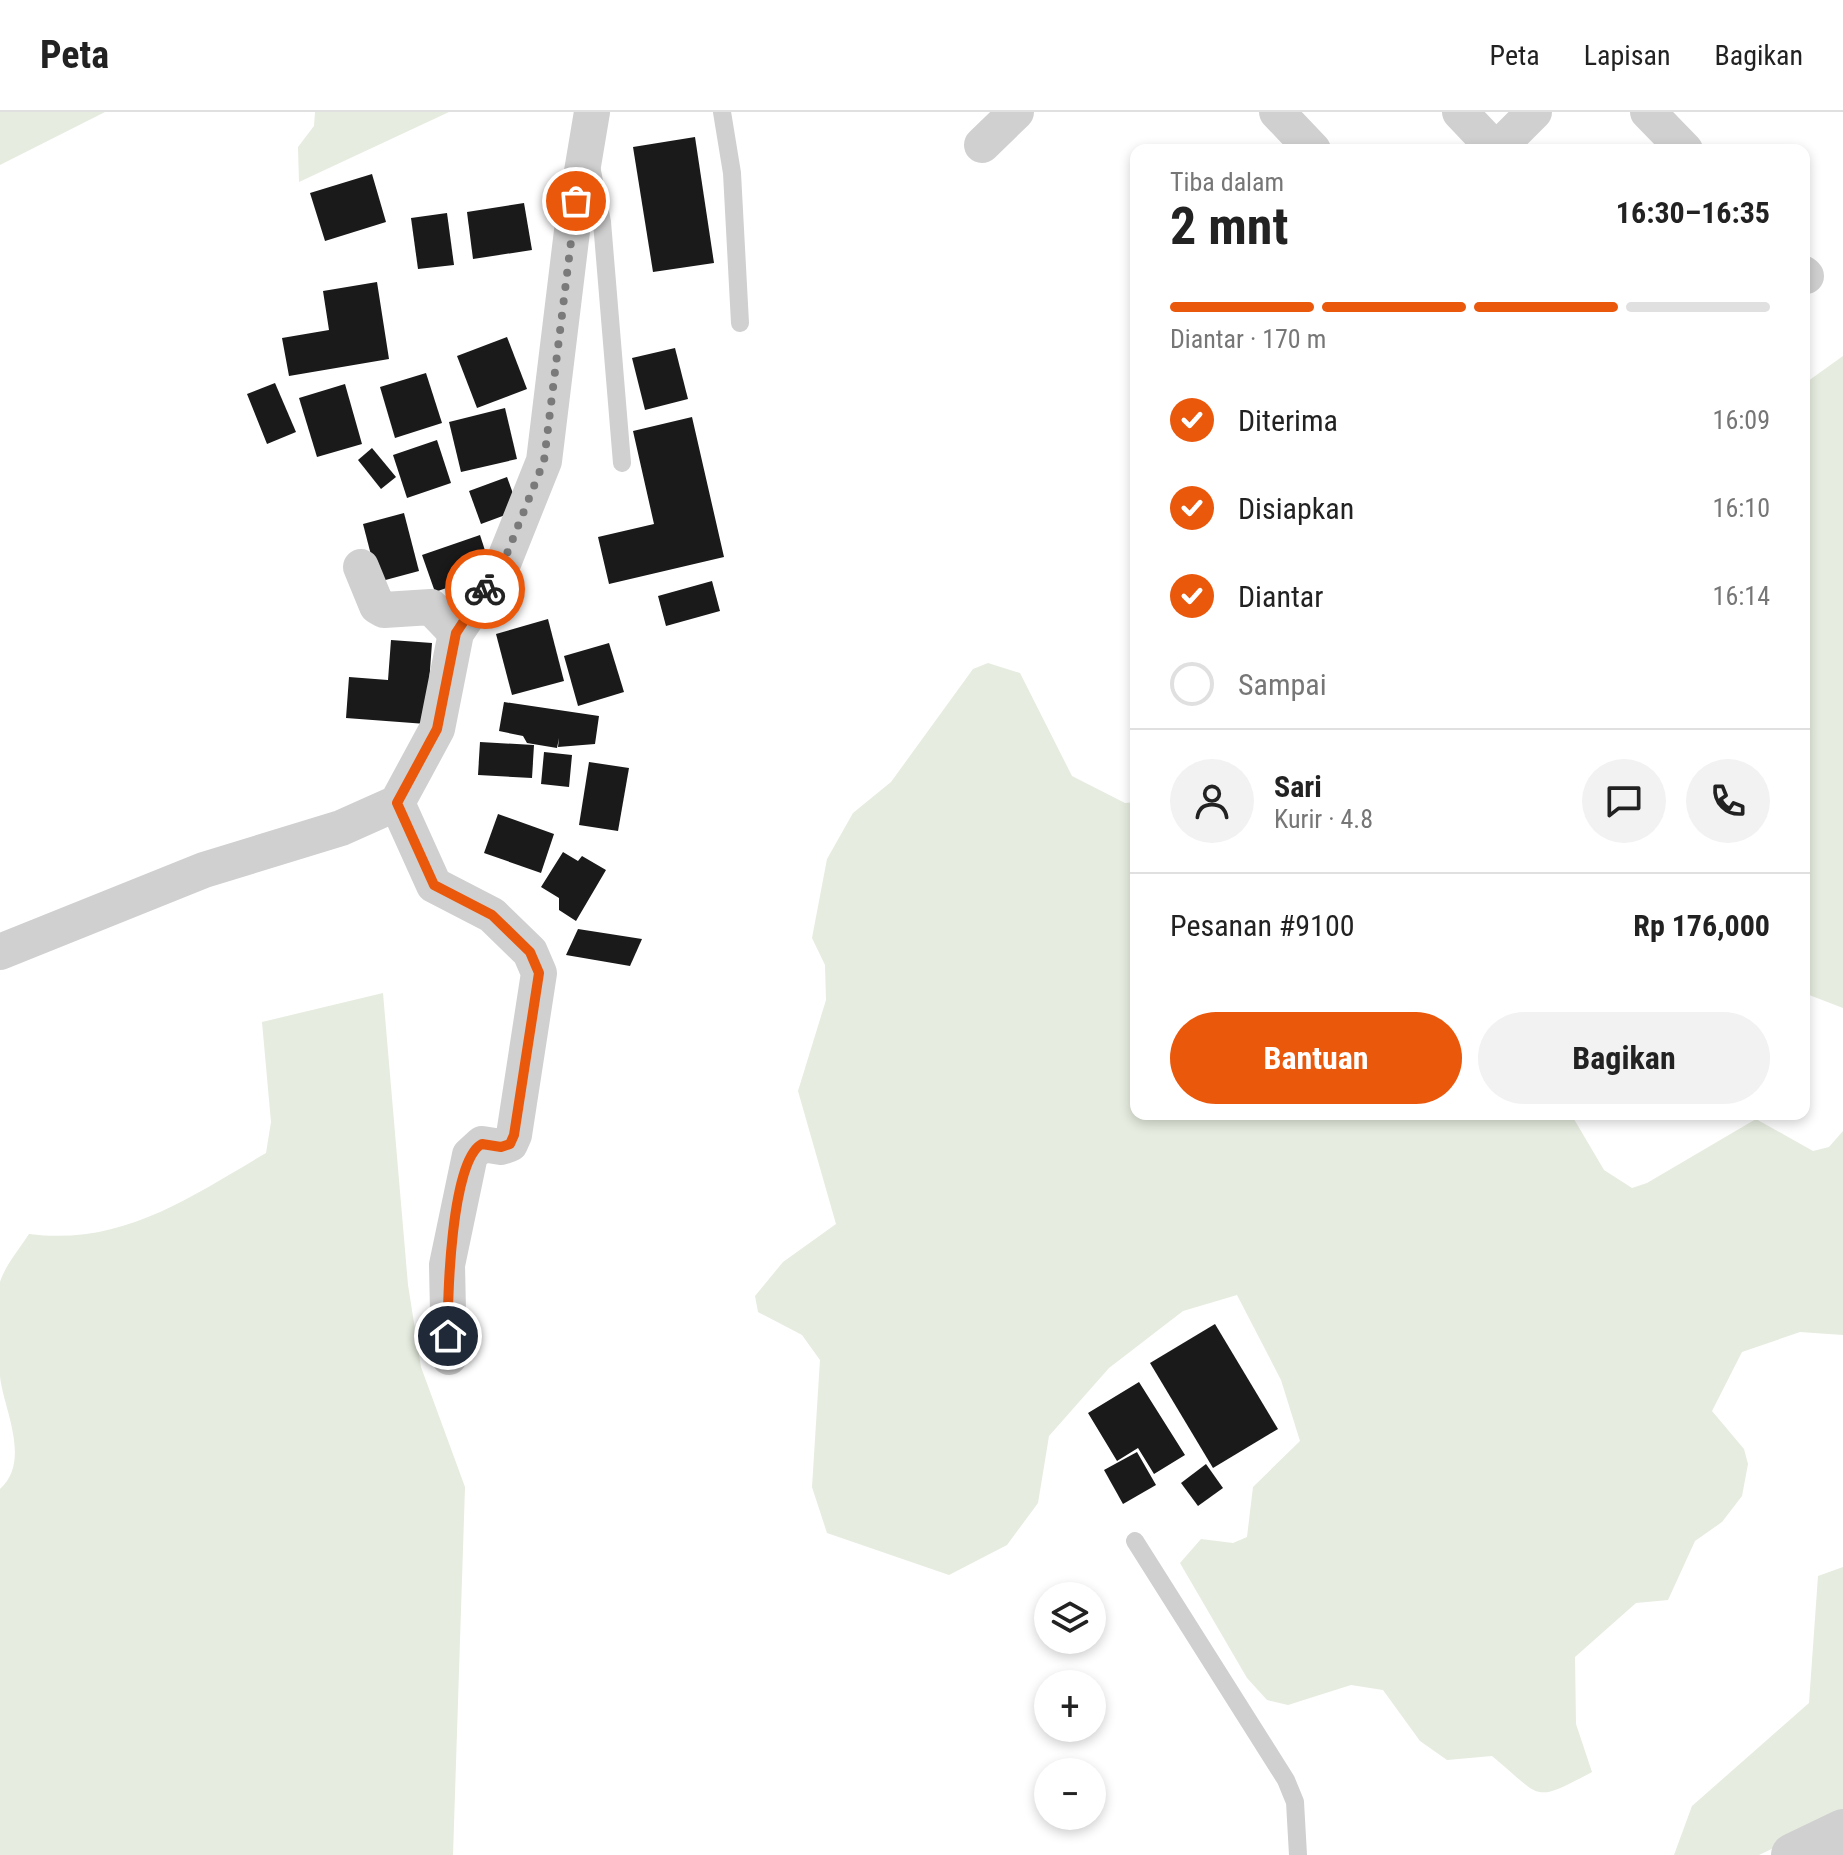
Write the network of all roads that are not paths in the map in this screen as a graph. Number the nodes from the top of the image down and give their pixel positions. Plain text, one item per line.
1 (722, 112) edge
2 (1016, 112) edge
3 (1277, 112) edge
4 (1460, 112) edge
5 (1534, 112) edge
6 (1648, 112) edge
7 (588, 127) edge
8 (1307, 144) edge
9 (1490, 144) edge
10 (1502, 144) edge
11 (1679, 144) edge
12 (982, 145) dead end
13 (740, 323) dead end
14 (622, 463) dead end
15 (361, 567) dead end
16 (456, 633) junction
17 (397, 803) junction
18 (0, 952) edge
19 (449, 1357) dead end
20 (1135, 1541) dead end
21 (1843, 1831) edge
22 (1298, 1855) edge
23 (1793, 1855) edge

1 - 13 lane
2 - 12 street
3 - 8 street
4 - 9 street
5 - 10 street
6 - 11 street
7 - 14 lane
7 - 16 street
15 - 16 street
16 - 17 street
17 - 18 street
17 - 19 street
20 - 22 lane
21 - 23 street

